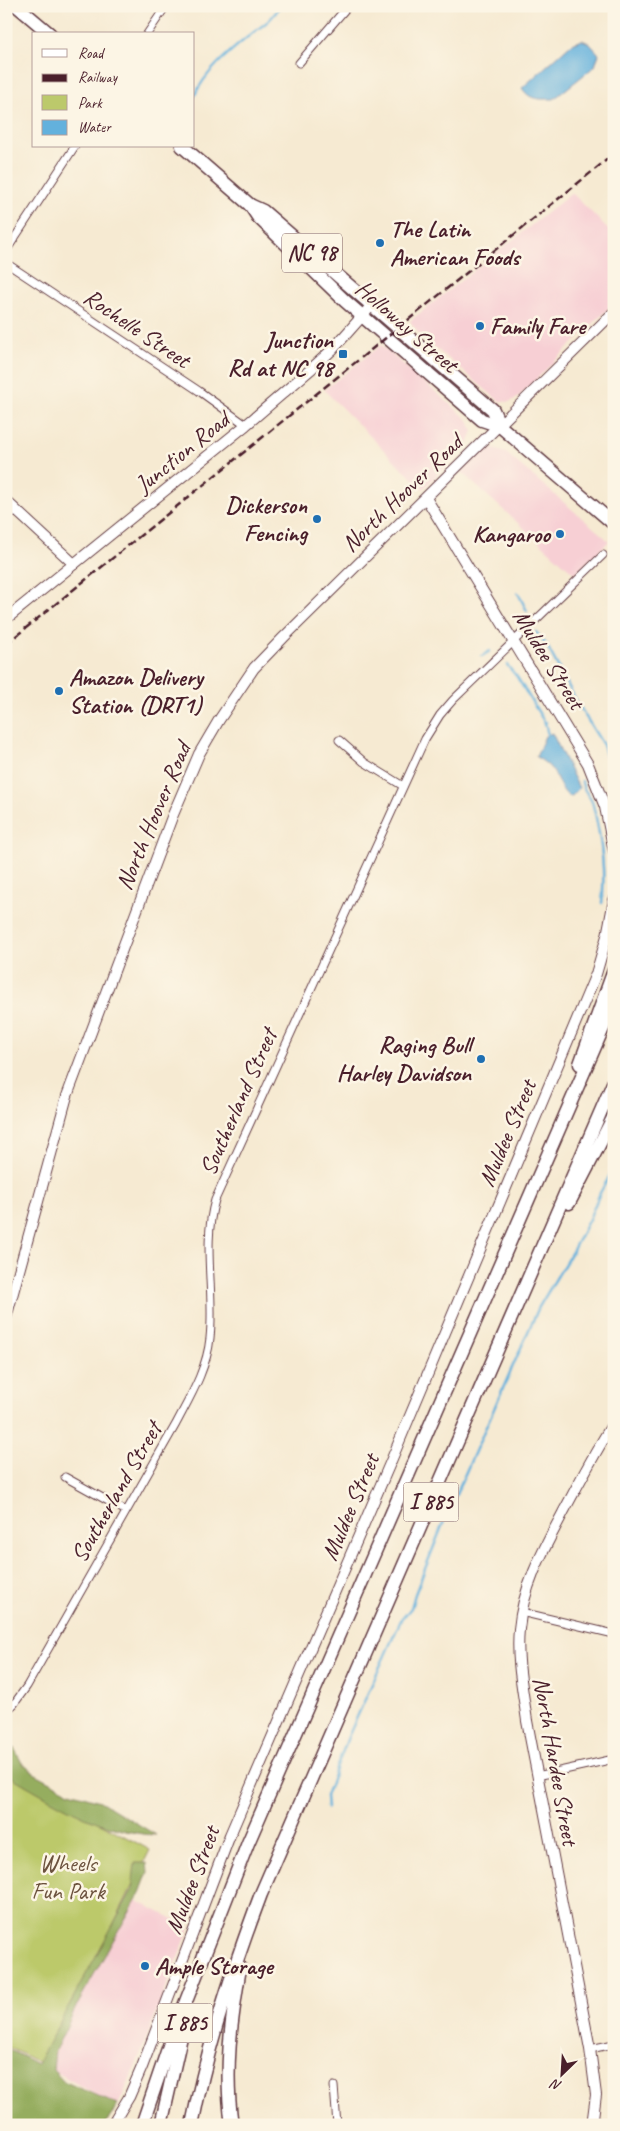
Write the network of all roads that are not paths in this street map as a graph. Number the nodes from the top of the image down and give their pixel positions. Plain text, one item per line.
1 (17, 6) edge
2 (166, 6) edge
3 (348, 6) edge
4 (48, 32) edge
5 (148, 32) edge
6 (298, 63) dead end
7 (74, 148) edge
8 (184, 148) edge
9 (250, 205) junction
10 (6, 252) edge
11 (6, 263) edge
12 (372, 304) junction
13 (614, 312) edge
14 (362, 315) junction
15 (246, 425) junction
16 (500, 426) junction
17 (426, 498) junction
18 (6, 501) edge
19 (614, 524) edge
20 (603, 555) dead end
21 (74, 564) junction
22 (6, 619) edge
23 (514, 640) junction
24 (339, 740) dead end
25 (402, 786) junction
26 (614, 851) edge
27 (614, 900) edge
28 (614, 970) edge
29 (614, 1003) edge
30 (614, 1081) edge
31 (569, 1105) junction
32 (614, 1116) edge
33 (533, 1269) junction
34 (6, 1318) edge
35 (613, 1423) edge
36 (65, 1478) dead end
37 (126, 1511) junction
38 (521, 1612) junction
39 (614, 1634) edge
40 (6, 1711) edge
41 (614, 1759) edge
42 (537, 1776) junction
43 (216, 1922) junction
44 (246, 1933) junction
45 (614, 2044) edge
46 (590, 2049) junction
47 (334, 2086) dead end
48 (112, 2125) edge
49 (142, 2125) edge
50 (161, 2125) edge
51 (192, 2125) edge
52 (232, 2125) edge
53 (336, 2125) edge
54 (592, 2125) edge

1 - 4 highway
2 - 5 street
3 - 6 street
7 - 10 street
8 - 9 highway, Holloway Street / NC 98
9 - 12 highway, Holloway Street / NC 98
9 - 14 highway, Holloway Street / NC 98
11 - 15 street, Rochelle Street
12 - 14 street, Junction Road
12 - 16 highway, Holloway Street / NC 98
13 - 16 street, North Hoover Road
14 - 15 street, Junction Road
14 - 16 highway, Holloway Street / NC 98
15 - 21 street, Junction Road
16 - 17 street, North Hoover Road
16 - 19 highway, Holloway Street / NC 98
17 - 23 street, Muldee Street
17 - 34 street, North Hoover Road
18 - 21 street
20 - 23 street, Southerland Street
21 - 22 street, Junction Road
23 - 25 street, Southerland Street
23 - 26 street, Muldee Street
24 - 25 street
25 - 37 street, Southerland Street
27 - 48 street, Muldee Street
28 - 31 highway
29 - 31 highway, I 885
30 - 33 highway, I 885
31 - 43 highway, I 885
32 - 33 highway
33 - 44 highway, I 885
35 - 38 street, North Hardee Street
36 - 37 street
37 - 40 street, Southerland Street
38 - 39 street
38 - 42 street, North Hardee Street
41 - 42 street
42 - 46 street, North Hardee Street
43 - 49 highway
43 - 50 highway, I 885
44 - 51 highway, I 885
44 - 52 highway
45 - 46 street
46 - 54 street, North Hardee Street
47 - 53 street

